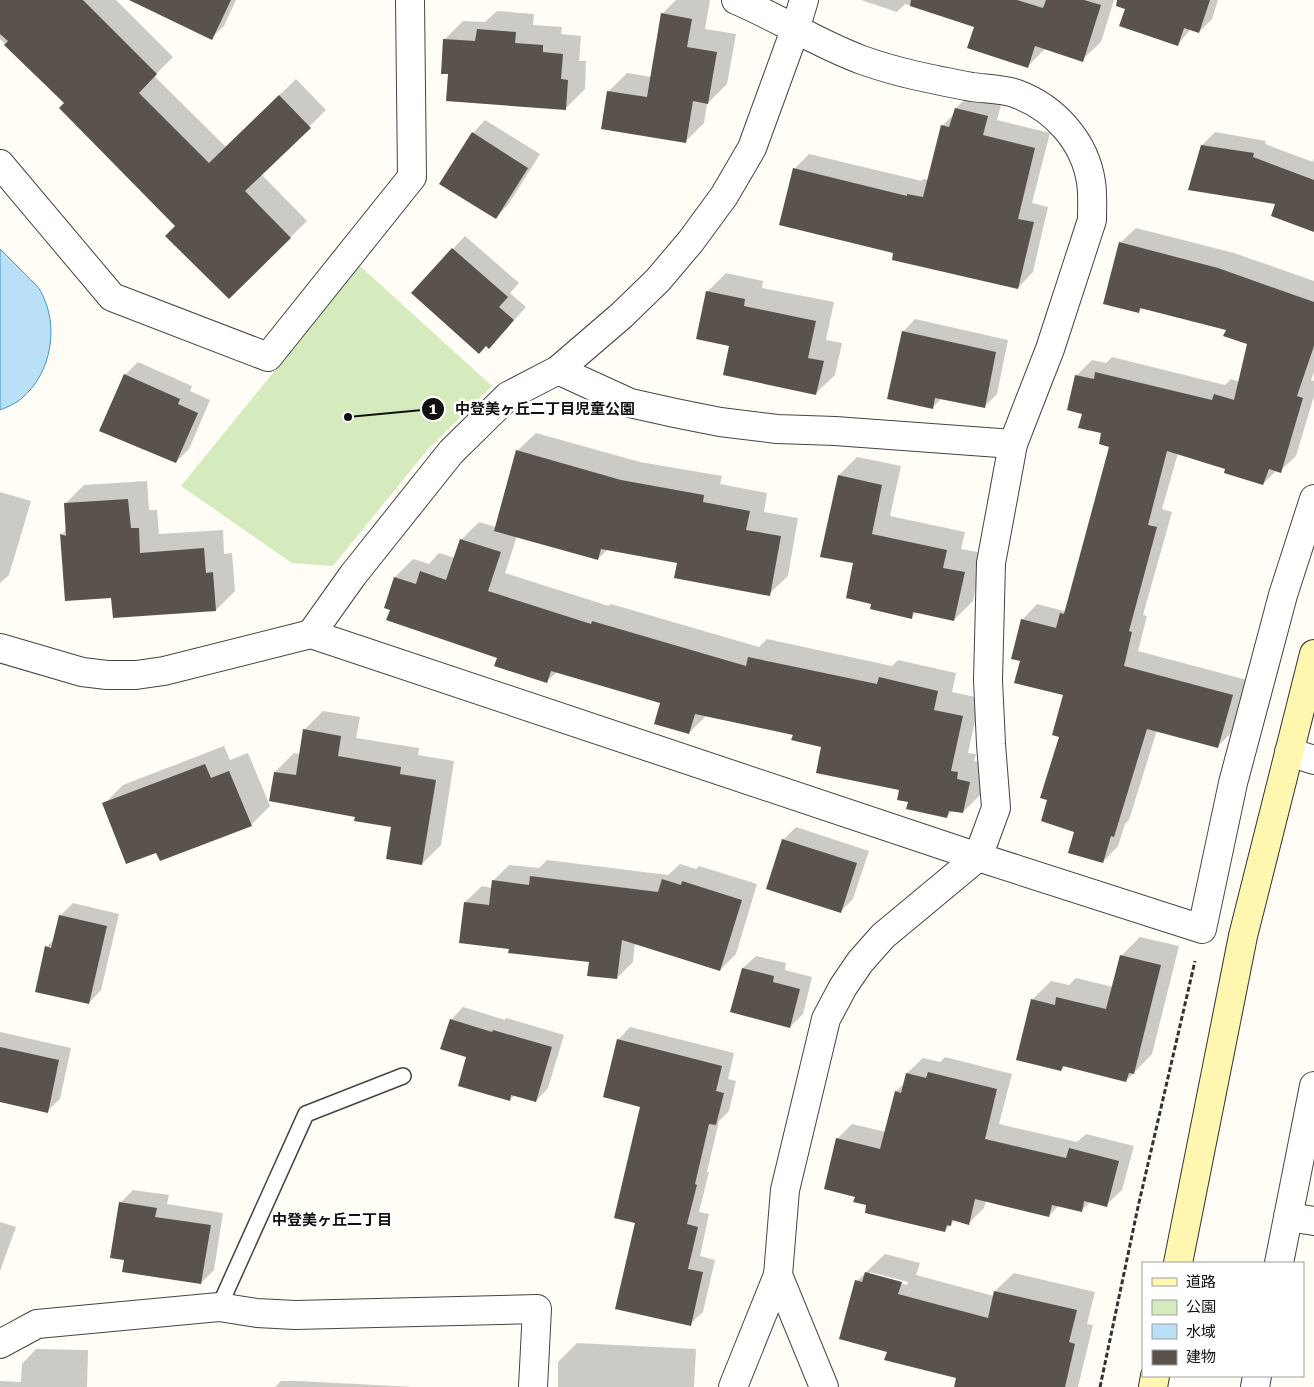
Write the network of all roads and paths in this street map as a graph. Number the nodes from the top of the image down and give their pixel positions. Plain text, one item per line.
1 (410, 0) edge
2 (736, 0) edge
3 (804, 0) edge
4 (795, 30) junction
5 (0, 164) edge
6 (558, 370) junction
7 (1013, 444) junction
8 (1314, 499) edge
9 (311, 634) junction
10 (0, 648) edge
11 (1314, 654) edge
12 (1302, 756) edge
13 (978, 856) junction
14 (1202, 929) junction
15 (403, 1076) dead end
16 (1314, 1086) edge
17 (1301, 1219) edge
18 (1178, 1262) edge
19 (1280, 1262) edge
20 (778, 1275) junction
21 (219, 1307) junction
22 (0, 1344) edge
23 (533, 1387) edge
24 (733, 1387) edge
25 (824, 1387) edge
26 (1100, 1387) edge

1 - 5 street
2 - 4 street
3 - 4 street
4 - 6 street
4 - 7 street
6 - 7 street
6 - 9 street
7 - 13 street
8 - 14 street
9 - 10 street
9 - 13 street
11 - 12 street
12 - 18 street
13 - 14 street
13 - 20 street
14 - 26 path
15 - 21 lane
16 - 17 street
17 - 19 street
20 - 24 street
20 - 25 street
21 - 22 street
21 - 23 street

